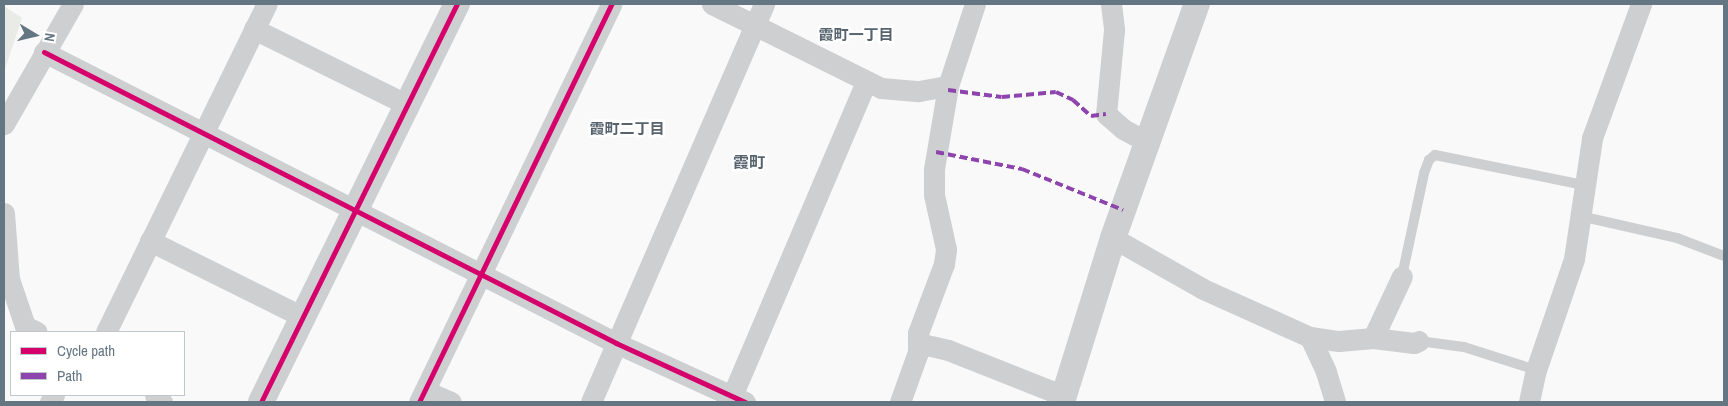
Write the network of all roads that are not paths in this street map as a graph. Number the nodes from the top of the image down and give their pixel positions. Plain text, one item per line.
1 (72, 4) edge
2 (267, 4) edge
3 (457, 4) edge
4 (611, 4) edge
5 (712, 4) edge
6 (764, 4) edge
7 (975, 4) edge
8 (1111, 4) edge
9 (1197, 4) edge
10 (1640, 4) edge
11 (755, 26) junction
12 (254, 30) junction
13 (44, 52) junction
14 (866, 82) junction
15 (948, 86) junction
16 (406, 104) junction
17 (4, 124) edge
18 (204, 134) junction
19 (1147, 142) junction
20 (1584, 185) junction
21 (355, 211) junction
22 (4, 213) edge
23 (1580, 216) junction
24 (1113, 238) junction
25 (150, 241) junction
26 (1724, 256) edge
27 (481, 274) junction
28 (1402, 276) joint
29 (303, 317) junction
30 (4, 318) edge
31 (31, 329) edge
32 (106, 331) edge
33 (1310, 337) junction
34 (1373, 338) junction
35 (1419, 341) joint
36 (918, 343) junction
37 (616, 344) junction
38 (1536, 370) junction
39 (422, 396) edge
40 (739, 399) edge
41 (1063, 399) edge
42 (261, 402) edge
43 (451, 402) edge
44 (591, 402) edge
45 (900, 402) edge
46 (1335, 402) edge
47 (1529, 402) edge

1 - 13 street
2 - 12 street
3 - 16 street
4 - 27 street
5 - 11 street
6 - 11 street
7 - 15 street
8 - 19 street
9 - 19 street
10 - 20 street
11 - 14 street
11 - 37 street
12 - 16 street
12 - 18 street
13 - 17 street
13 - 18 street
14 - 15 street
14 - 40 street
15 - 36 street
16 - 21 street
18 - 21 street
18 - 25 street
19 - 24 street
20 - 23 street
20 - 28 lane
21 - 27 street
21 - 29 street
22 - 31 street
23 - 26 lane
23 - 38 street
24 - 33 street
24 - 41 street
25 - 29 street
25 - 32 street
27 - 37 street
27 - 39 street
28 - 34 street
29 - 42 street
30 - 31 street
33 - 34 street
33 - 46 street
34 - 35 street
35 - 38 lane
36 - 41 street
36 - 45 street
37 - 40 street
37 - 44 street
38 - 47 street
39 - 43 street

